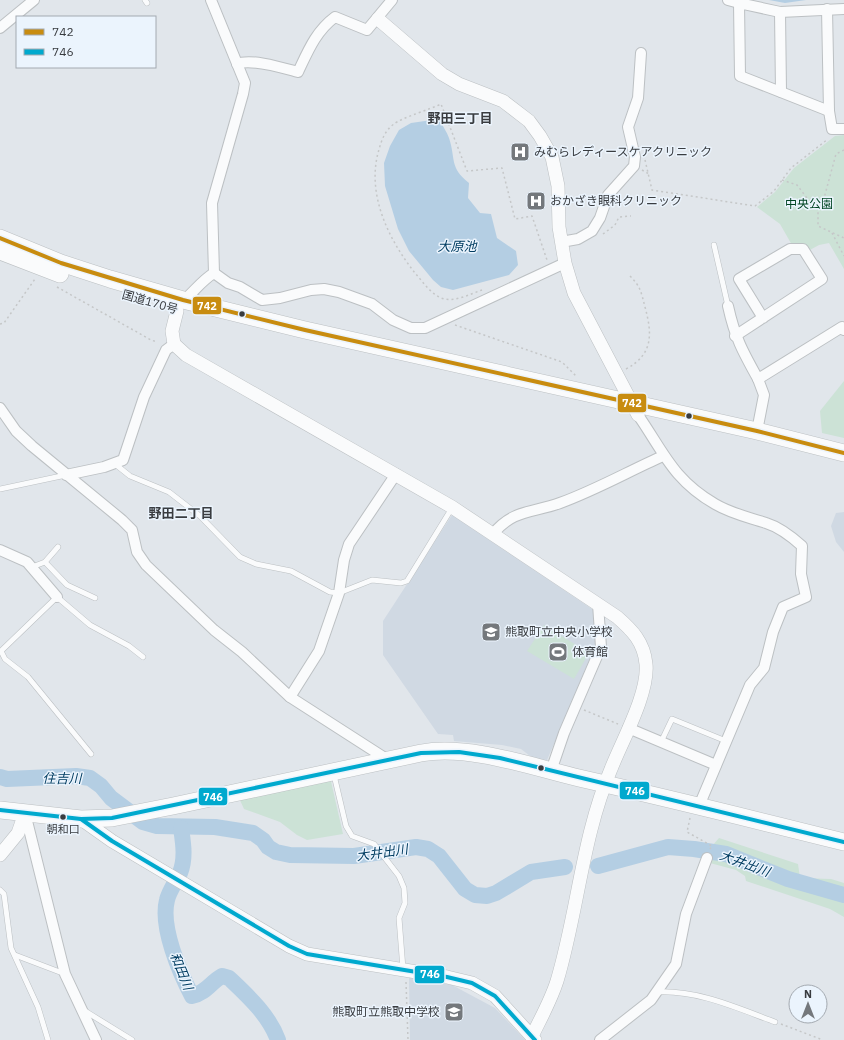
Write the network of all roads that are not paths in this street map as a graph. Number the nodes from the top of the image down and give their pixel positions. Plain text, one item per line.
1 (34, 0) edge
2 (211, 0) edge
3 (392, 0) edge
4 (728, 0) edge
5 (739, 3) junction
6 (827, 9) junction
7 (844, 9) edge
8 (780, 12) junction
9 (378, 19) junction
10 (0, 28) edge
11 (641, 53) dead end
12 (237, 64) junction
13 (781, 92) junction
14 (829, 111) junction
15 (844, 128) edge
16 (0, 238) edge
17 (561, 242) junction
18 (714, 245) dead end
19 (0, 251) edge
20 (565, 261) junction
21 (214, 273) junction
22 (180, 306) junction
23 (728, 306) joint
24 (762, 318) junction
25 (844, 330) edge
26 (735, 336) junction
27 (174, 344) junction
28 (758, 379) junction
29 (0, 408) edge
30 (635, 409) junction
31 (757, 431) junction
32 (844, 454) edge
33 (664, 456) junction
34 (115, 464) junction
35 (396, 474) junction
36 (66, 475) junction
37 (0, 488) edge
38 (452, 507) junction
39 (492, 534) junction
40 (58, 547) dead end
41 (0, 550) edge
42 (45, 562) junction
43 (32, 567) junction
44 (339, 593) junction
45 (57, 596) junction
46 (95, 598) dead end
47 (598, 604) junction
48 (143, 657) dead end
49 (290, 696) junction
50 (628, 728) junction
51 (726, 741) junction
52 (661, 742) junction
53 (91, 754) dead end
54 (388, 760) junction
55 (716, 766) junction
56 (552, 771) junction
57 (333, 772) junction
58 (605, 783) junction
59 (698, 806) junction
60 (0, 810) edge
61 (26, 813) junction
62 (81, 819) junction
63 (844, 842) edge
64 (0, 855) edge
65 (707, 858) dead end
66 (0, 890) edge
67 (15, 955) junction
68 (404, 971) junction
69 (65, 974) junction
70 (657, 992) junction
71 (81, 1008) junction
72 (775, 1022) road end
73 (533, 1038) edge
74 (48, 1040) edge
75 (96, 1040) edge
76 (132, 1040) edge
77 (600, 1040) edge

1 - 10 street
2 - 12 street
3 - 9 street
4 - 5 street
5 - 8 street
5 - 13 street
6 - 7 street
6 - 8 street
6 - 14 street
8 - 13 street
9 - 12 street
9 - 17 street
11 - 17 street
12 - 21 street
13 - 14 street
14 - 15 street
16 - 22 highway, 国道170号
17 - 20 street
18 - 23 lane
19 - 22 highway, 国道170号
20 - 21 street
20 - 30 street
21 - 22 street
22 - 27 street
22 - 30 highway, 国道170号
22 - 30 highway, 国道170号
23 - 26 street
24 - 24 street
24 - 26 street
25 - 28 street
26 - 28 street
27 - 34 street
27 - 35 street
28 - 31 street
29 - 36 street
30 - 31 highway, 国道170号
30 - 32 highway, 国道170号
30 - 33 street
31 - 32 highway, 国道170号
33 - 39 street
33 - 51 street
34 - 36 street
34 - 44 lane
35 - 38 street
35 - 44 street
36 - 37 lane
36 - 49 street
38 - 39 street
38 - 44 lane
39 - 47 street
40 - 42 lane
41 - 43 street
42 - 43 lane
42 - 46 lane
43 - 45 street
44 - 49 street
45 - 48 lane
45 - 53 lane
47 - 50 street
47 - 56 street
49 - 54 street
50 - 52 street
50 - 58 street
51 - 52 lane
51 - 55 street
52 - 55 street
54 - 56 highway
54 - 57 highway
55 - 59 street
56 - 58 highway
57 - 62 highway
57 - 68 lane
58 - 59 highway
58 - 73 street
59 - 63 highway
60 - 61 highway
61 - 62 highway
61 - 64 street
61 - 69 street
62 - 68 street
65 - 70 street
66 - 67 lane
67 - 69 lane
67 - 74 lane
68 - 73 street
69 - 71 street
70 - 72 lane
70 - 77 street
71 - 75 street
71 - 76 lane

